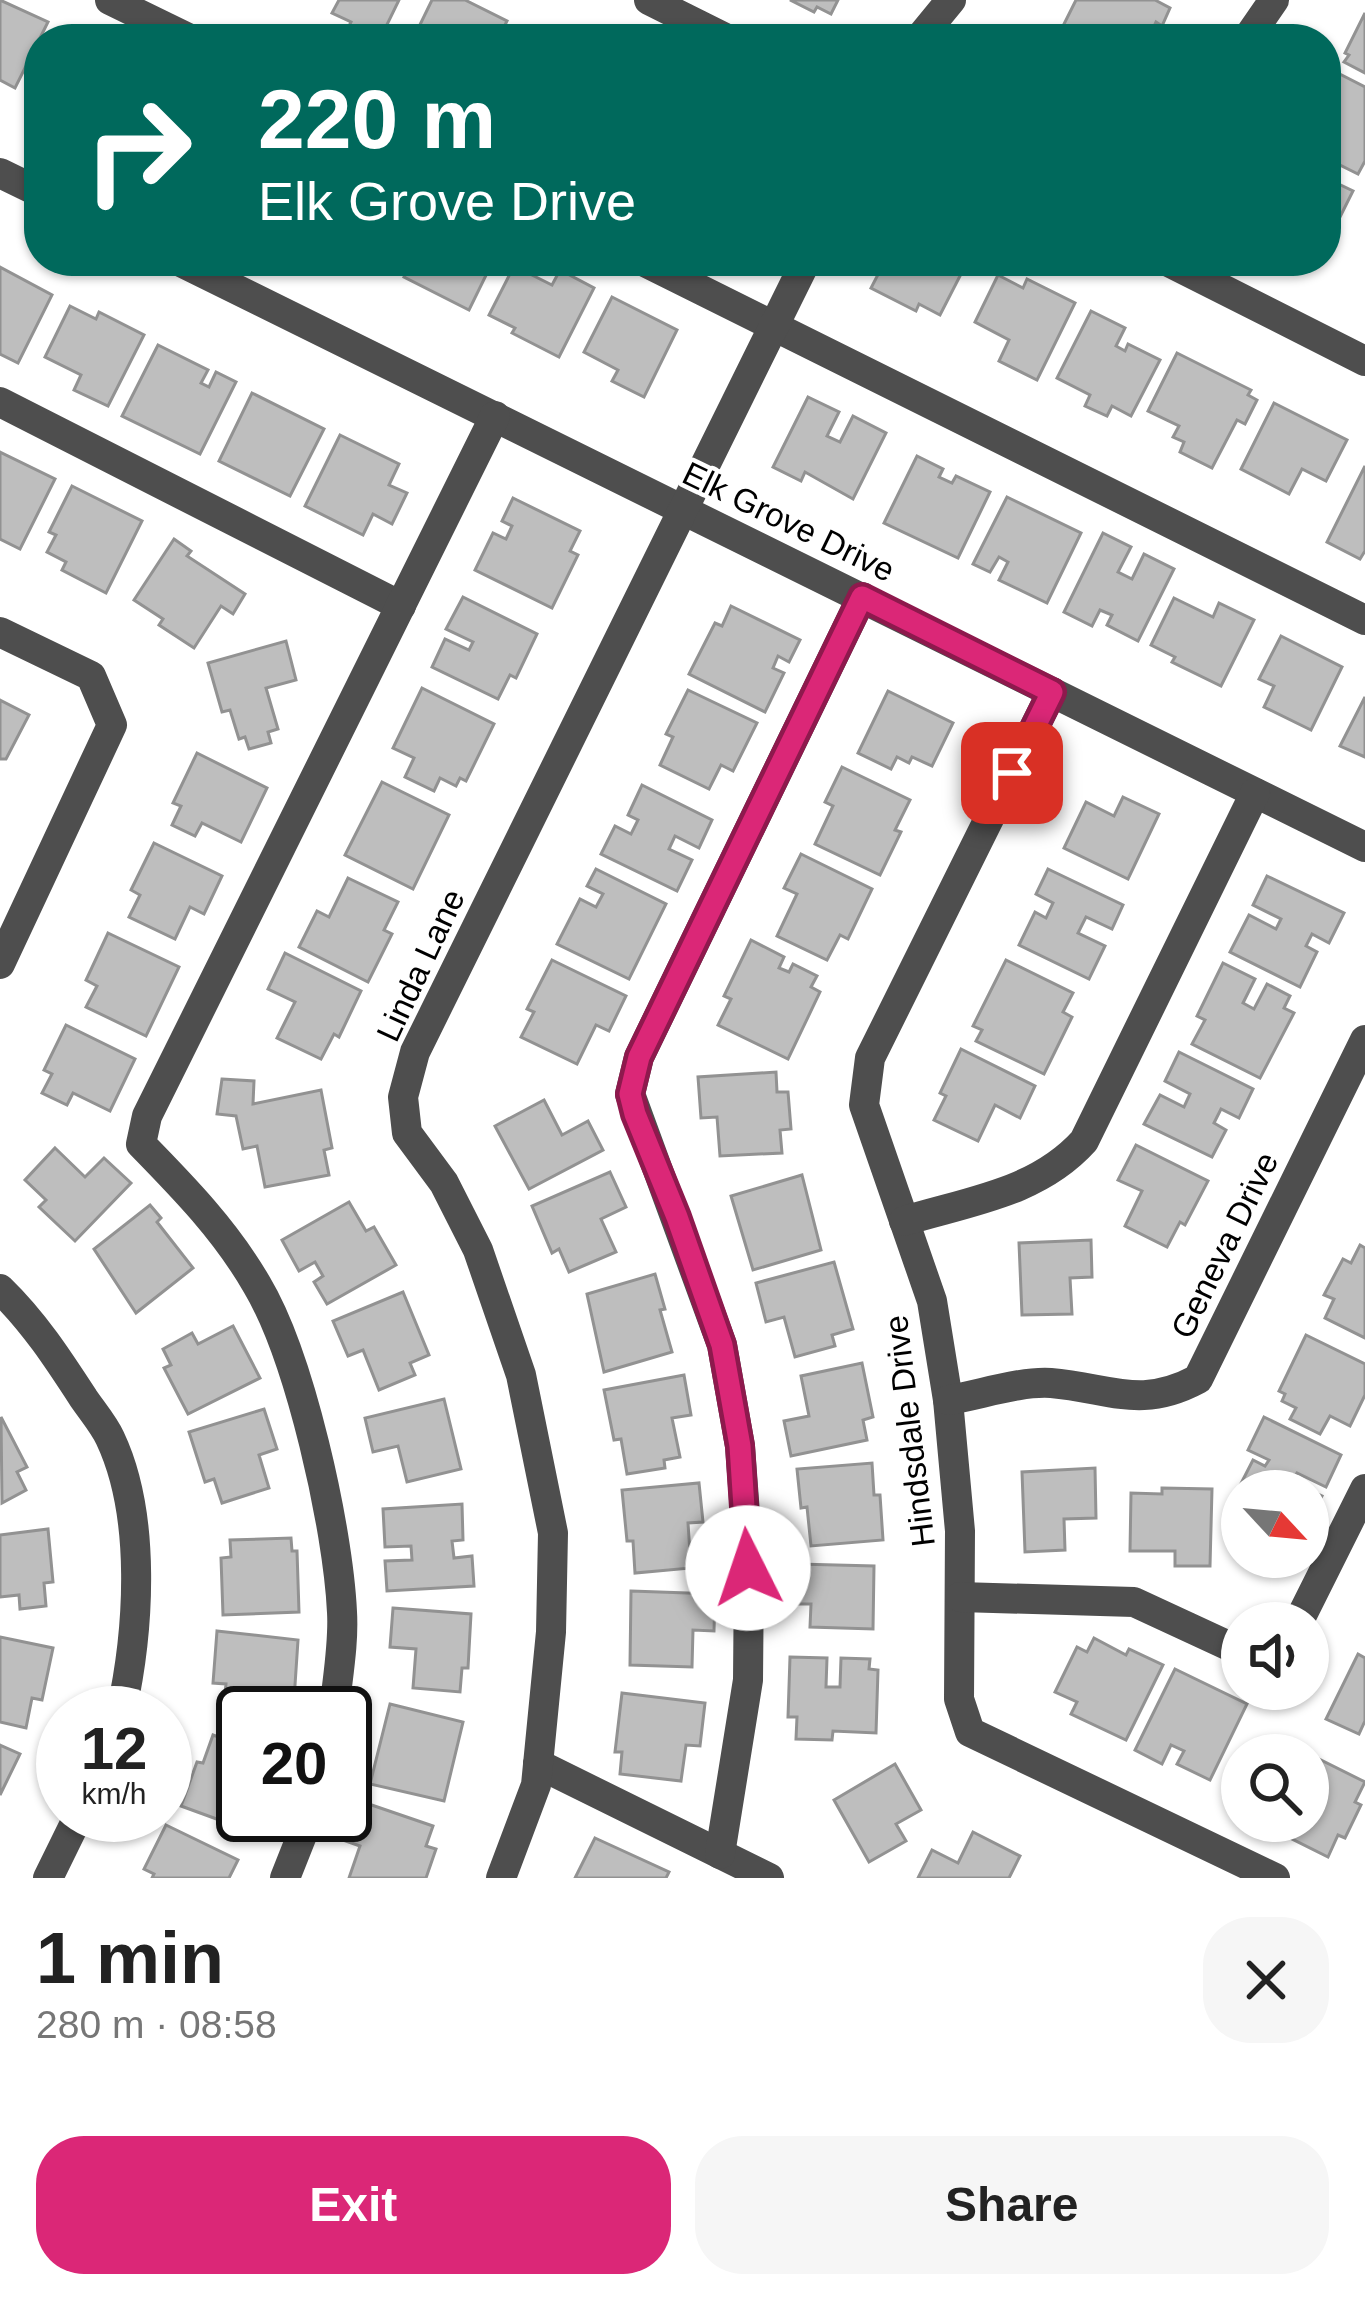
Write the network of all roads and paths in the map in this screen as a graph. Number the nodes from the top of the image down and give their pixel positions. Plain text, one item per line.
1 (110, 0) edge
2 (951, 0) edge
3 (667, 4) edge
4 (159, 24) edge
5 (701, 24) edge
6 (931, 24) edge
7 (210, 276) edge
8 (674, 276) edge
9 (798, 276) edge
10 (1199, 276) edge
11 (774, 325) junction
12 (1362, 353) edge
13 (0, 401) edge
14 (495, 416) junction
15 (682, 508) junction
16 (862, 597) junction
17 (400, 606) junction
18 (1365, 620) edge
19 (0, 632) edge
20 (1052, 692) junction
21 (1255, 793) junction
22 (1365, 847) edge
23 (0, 964) edge
24 (1365, 1040) edge
25 (904, 1221) junction
26 (0, 1289) edge
27 (948, 1400) junction
28 (1365, 1489) edge
29 (960, 1598) junction
30 (1308, 1602) edge
31 (1221, 1642) edge
32 (126, 1686) edge
33 (336, 1686) edge
34 (538, 1764) junction
35 (66, 1842) edge
36 (299, 1842) edge
37 (720, 1854) junction
38 (48, 1878) edge
39 (285, 1878) edge
40 (501, 1878) edge
41 (769, 1878) edge
42 (1275, 1878) edge

1 - 4 street
2 - 6 street
3 - 5 street
7 - 14 street, Elk Grove Drive
8 - 11 street
9 - 11 street, Linda Lane
10 - 12 street
11 - 15 street, Linda Lane
11 - 18 street
13 - 17 street
14 - 15 street, Elk Grove Drive
14 - 17 street
15 - 16 street, Elk Grove Drive
15 - 34 street, Linda Lane
16 - 20 street, Elk Grove Drive
16 - 37 street
17 - 33 street
19 - 23 street
20 - 21 street, Elk Grove Drive
20 - 25 street, Hindsdale Drive
21 - 22 street, Elk Grove Drive
21 - 25 street
24 - 27 street, Geneva Drive
25 - 27 street, Hindsdale Drive
26 - 32 street
27 - 29 street, Hindsdale Drive
28 - 30 street
29 - 31 street
29 - 42 street, Hindsdale Drive
34 - 37 street
34 - 40 street, Linda Lane
35 - 38 street
36 - 39 street
37 - 41 street

